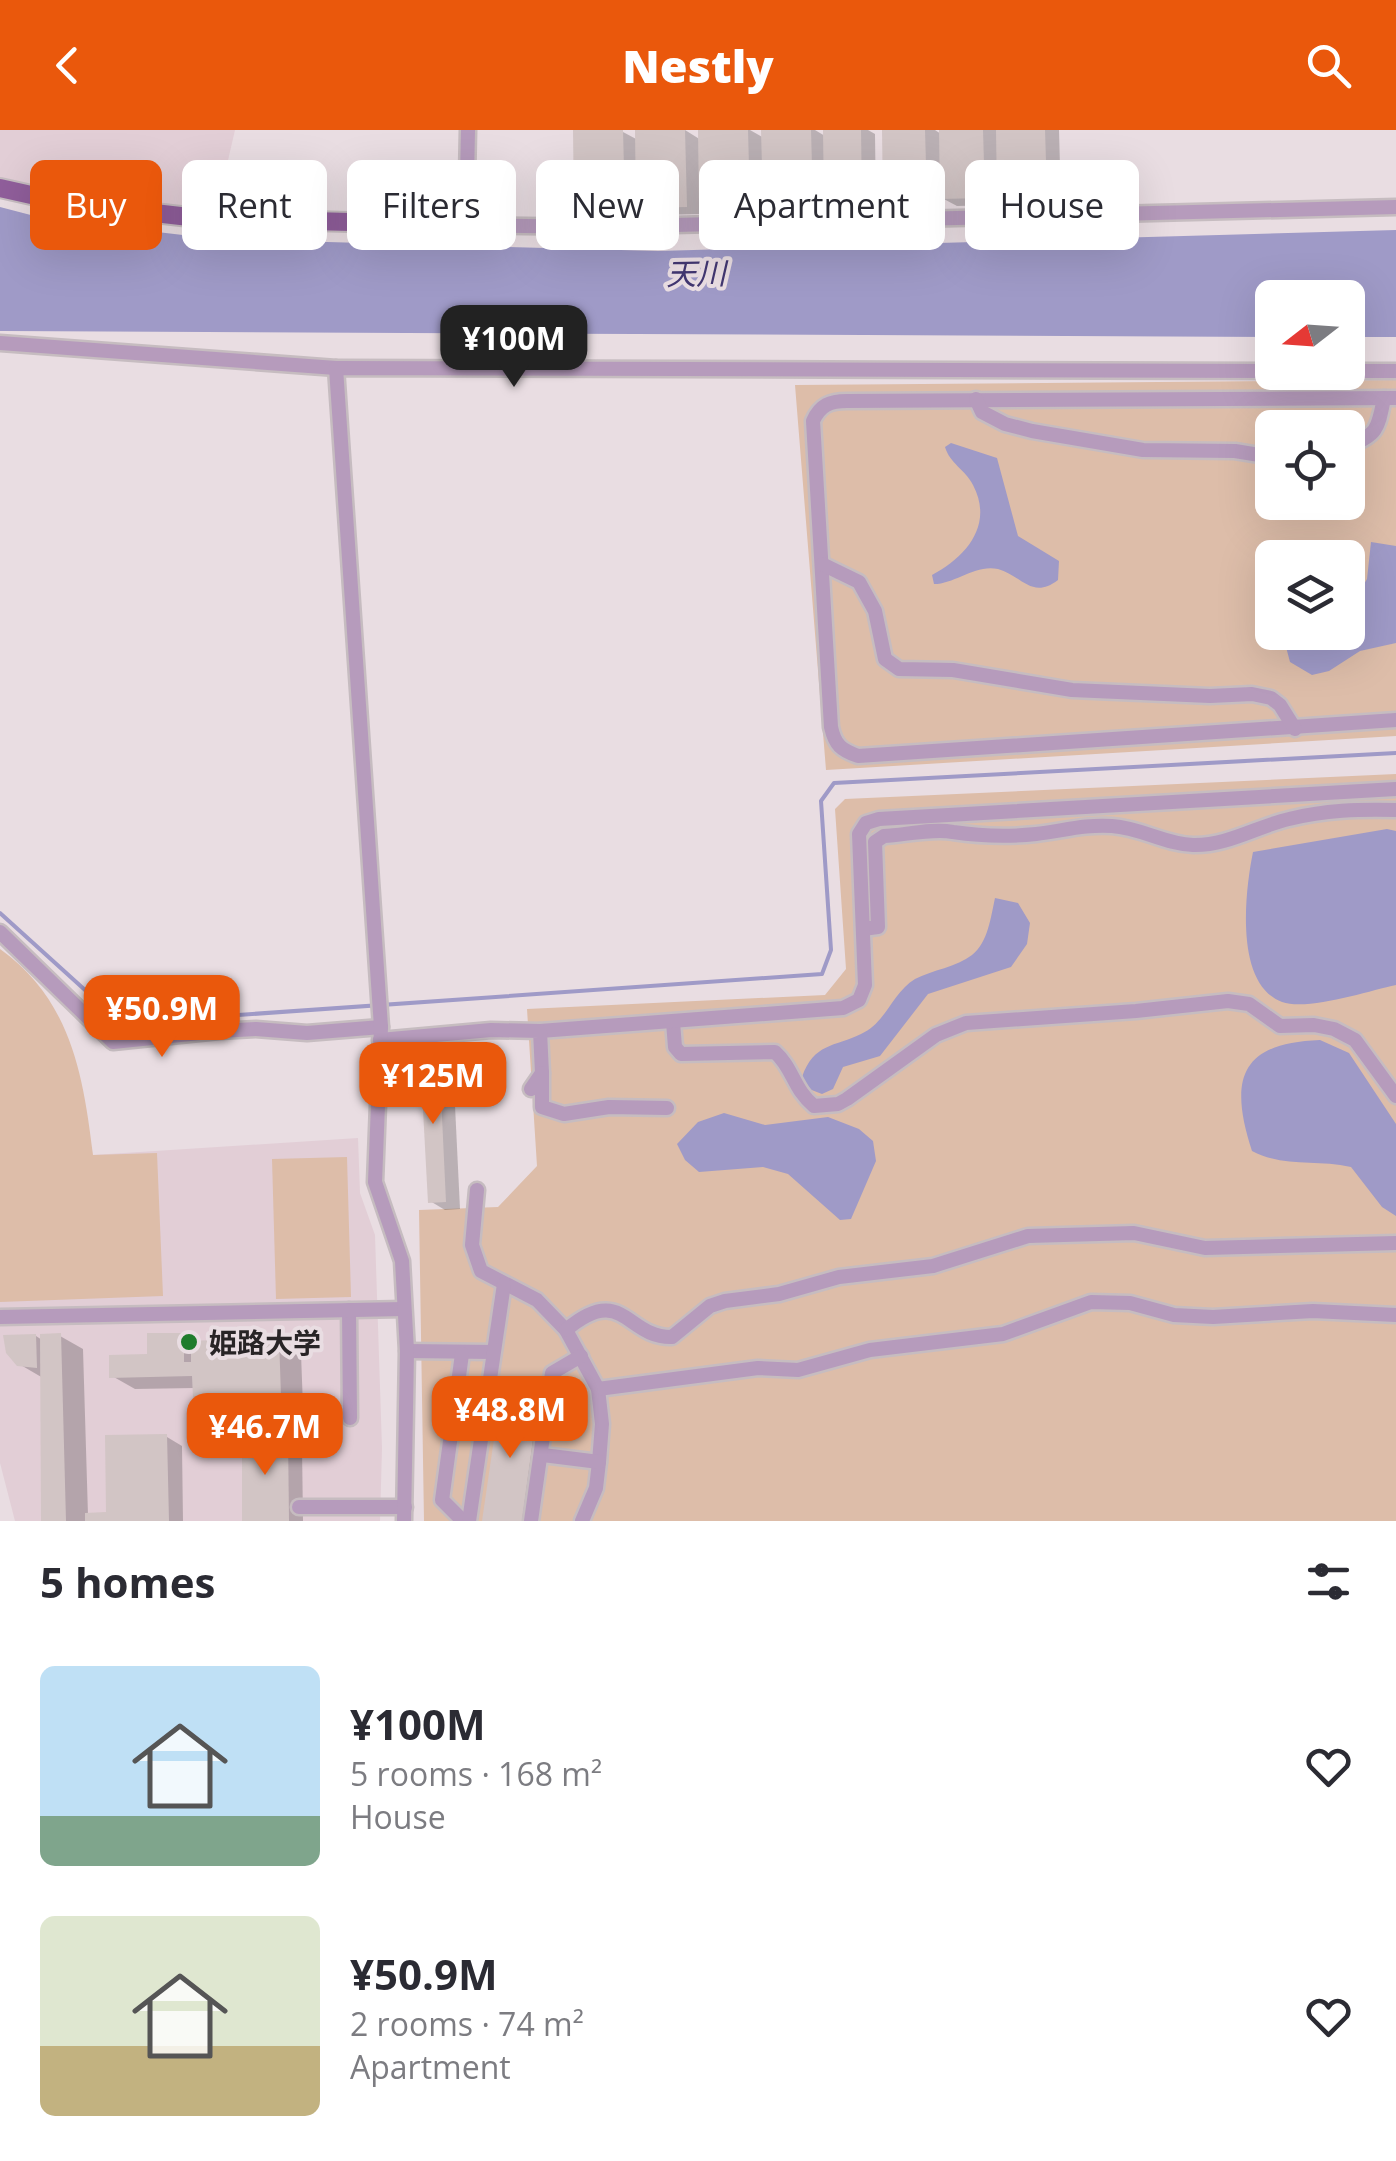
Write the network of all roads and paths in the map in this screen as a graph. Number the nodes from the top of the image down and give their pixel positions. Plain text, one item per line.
1 (468, 130) edge
2 (467, 160) edge
3 (0, 188) edge
4 (1396, 207) edge
5 (347, 221) edge
6 (516, 225) edge
7 (0, 342) edge
8 (336, 368) junction
9 (1255, 371) edge
10 (1365, 371) edge
11 (1396, 371) edge
12 (1390, 398) edge
13 (976, 399) junction
14 (1365, 439) edge
15 (1255, 454) edge
16 (822, 564) junction
17 (1396, 720) edge
18 (1295, 729) junction
19 (1396, 789) edge
20 (1396, 810) edge
21 (863, 929) junction
22 (0, 932) edge
23 (672, 1022) junction
24 (540, 1031) junction
25 (381, 1034) junction
26 (542, 1072) junction
27 (531, 1089) dead end
28 (1396, 1096) edge
29 (667, 1108) dead end
30 (477, 1190) dead end
31 (1396, 1243) edge
32 (504, 1284) junction
33 (404, 1309) junction
34 (349, 1310) junction
35 (1396, 1315) edge
36 (0, 1317) edge
37 (566, 1330) junction
38 (407, 1351) junction
39 (494, 1352) junction
40 (462, 1354) junction
41 (582, 1356) junction
42 (457, 1388) junction
43 (598, 1388) junction
44 (490, 1391) junction
45 (350, 1418) dead end
46 (543, 1455) junction
47 (599, 1462) junction
48 (299, 1507) dead end
49 (352, 1514) edge
50 (405, 1514) edge
51 (587, 1520) edge
52 (466, 1521) edge
53 (532, 1521) edge

1 - 2 street
3 - 5 main road
4 - 6 street
7 - 8 street
8 - 9 street
8 - 25 street
10 - 11 street
12 - 13 street
12 - 14 street
13 - 15 street
13 - 16 street
16 - 18 street
16 - 18 street
17 - 18 street
19 - 21 street
20 - 21 street
21 - 23 street
22 - 25 street
23 - 24 street
23 - 28 street
24 - 25 street
24 - 26 street
25 - 33 street
26 - 27 street
26 - 29 street
30 - 32 street
31 - 37 street
32 - 37 street
32 - 39 street
33 - 34 street
33 - 38 street
34 - 36 street
34 - 45 street
35 - 43 street
37 - 41 street
38 - 40 street
38 - 50 street
39 - 40 street
39 - 44 street
40 - 42 street
41 - 43 street
41 - 46 street
42 - 44 street
42 - 52 street
43 - 47 street
44 - 52 street
46 - 47 street
46 - 53 street
47 - 51 street
48 - 49 street
49 - 50 street

